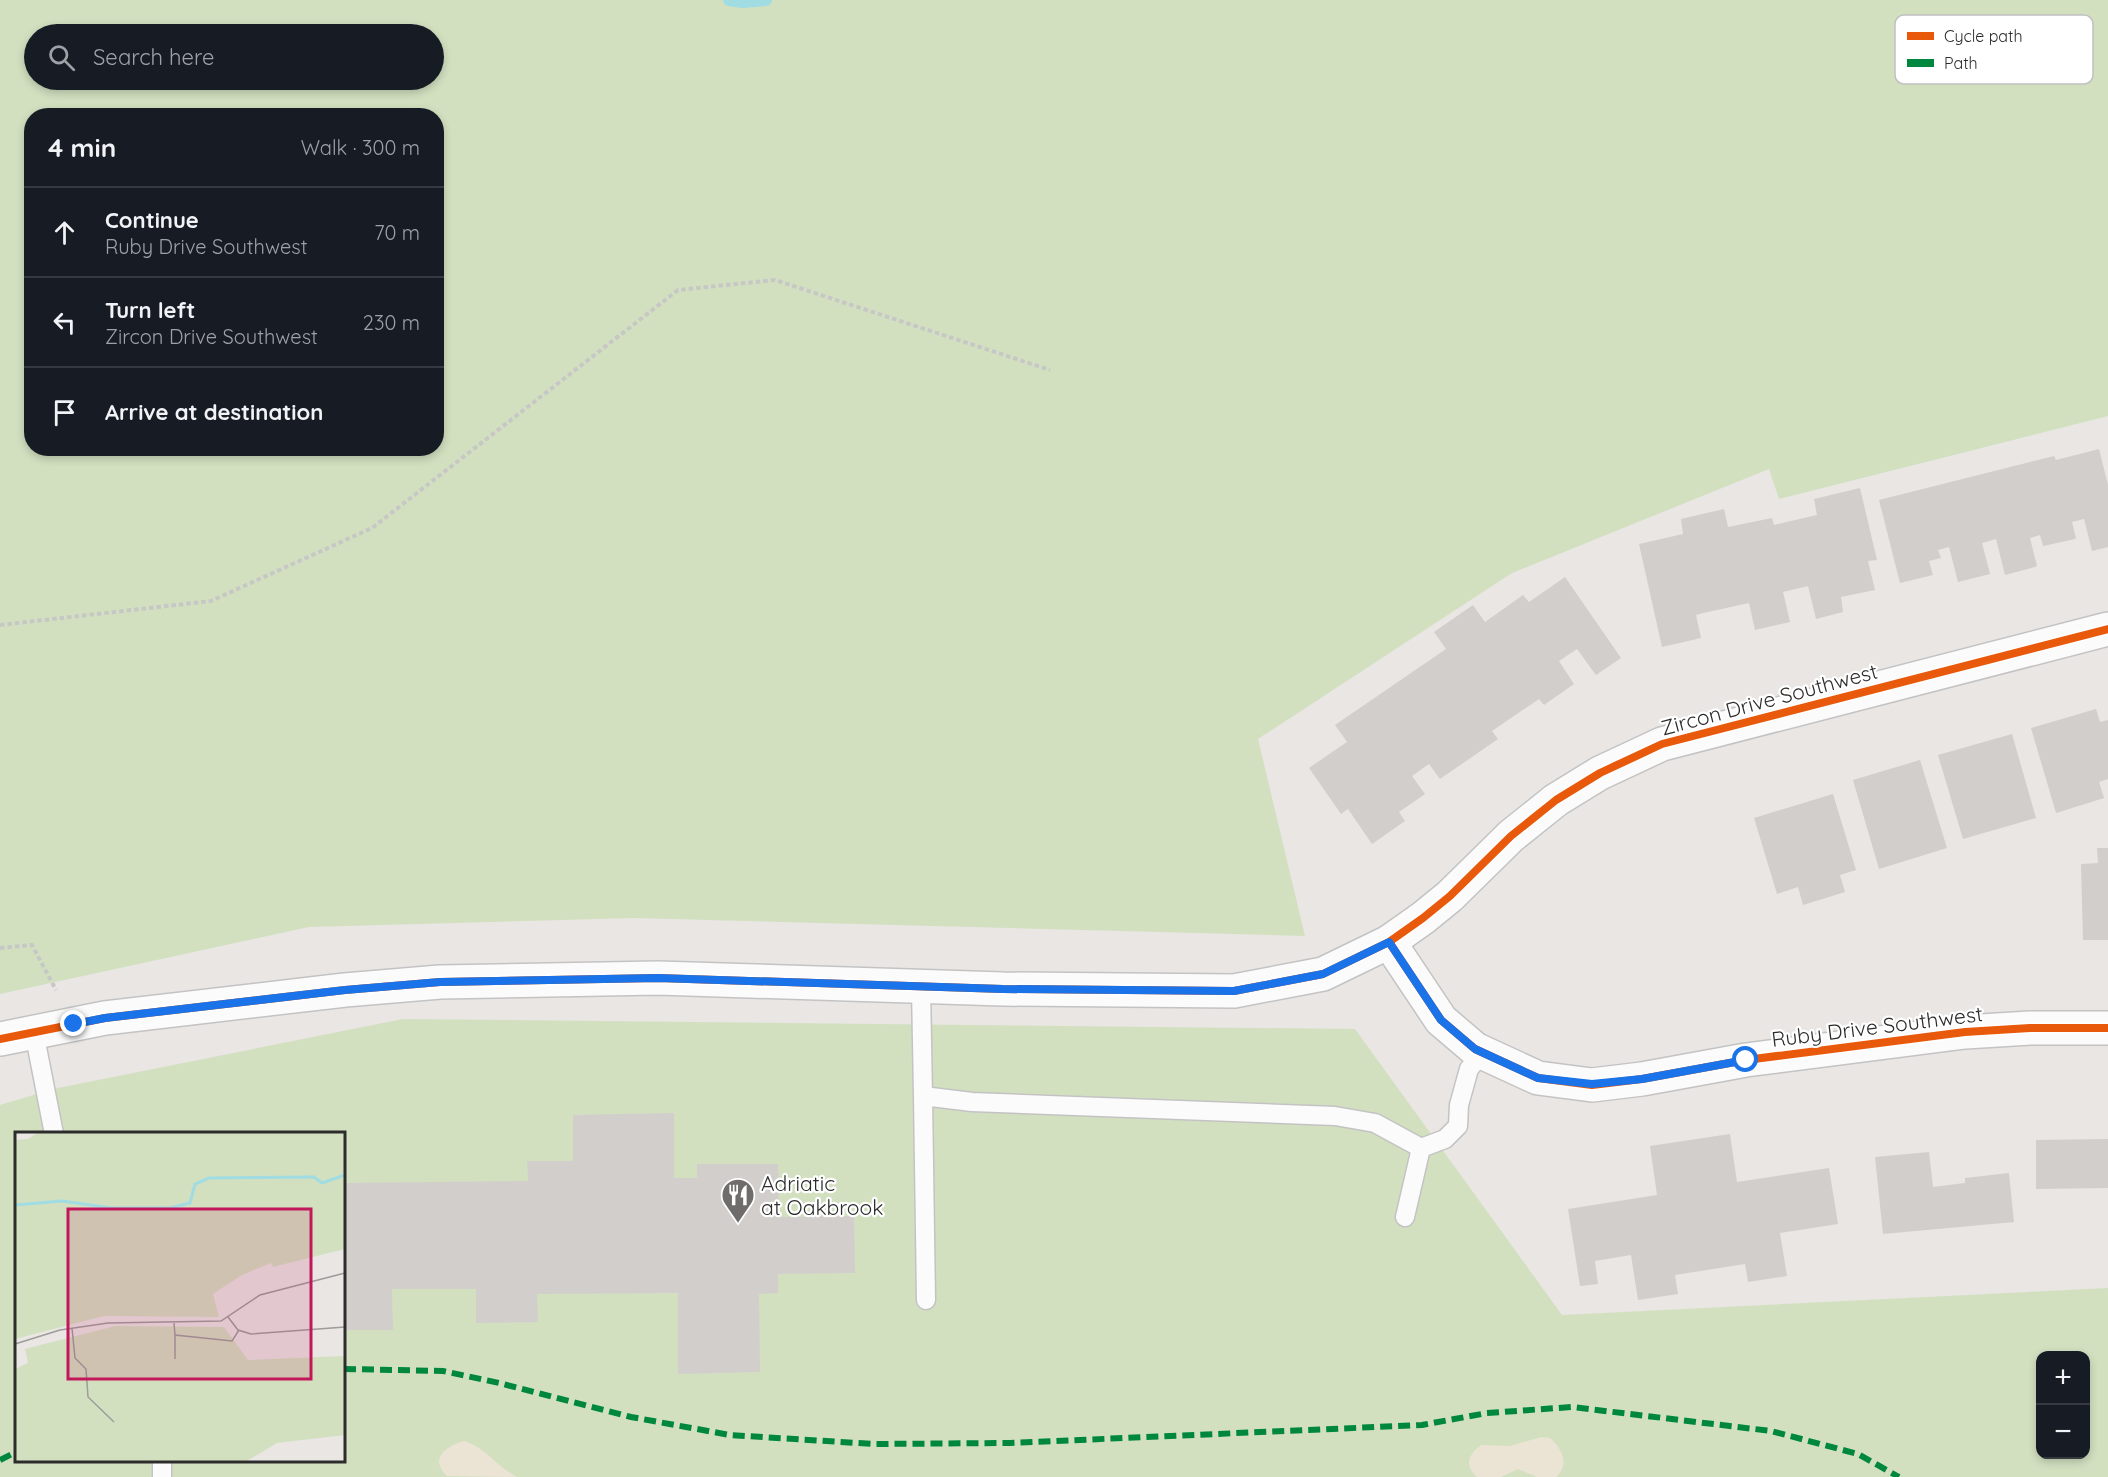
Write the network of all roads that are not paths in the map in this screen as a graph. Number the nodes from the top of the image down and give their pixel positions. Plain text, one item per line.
1 (2108, 629) edge
2 (1389, 942) junction
3 (921, 987) junction
4 (2108, 1028) edge
5 (34, 1032) junction
6 (0, 1039) edge
7 (1482, 1053) junction
8 (922, 1096) junction
9 (54, 1132) edge
10 (1421, 1148) junction
11 (1406, 1217) dead end
12 (926, 1300) dead end

1 - 2 street, Zircon Drive Southwest
2 - 3 street, Zircon Drive Southwest
2 - 7 street, Ruby Drive Southwest
3 - 5 street, Zircon Drive Southwest
3 - 8 lane
4 - 7 street, Ruby Drive Southwest
5 - 6 street, Zircon Drive Southwest
5 - 9 lane
7 - 10 lane
8 - 10 lane
8 - 12 lane
10 - 11 lane

